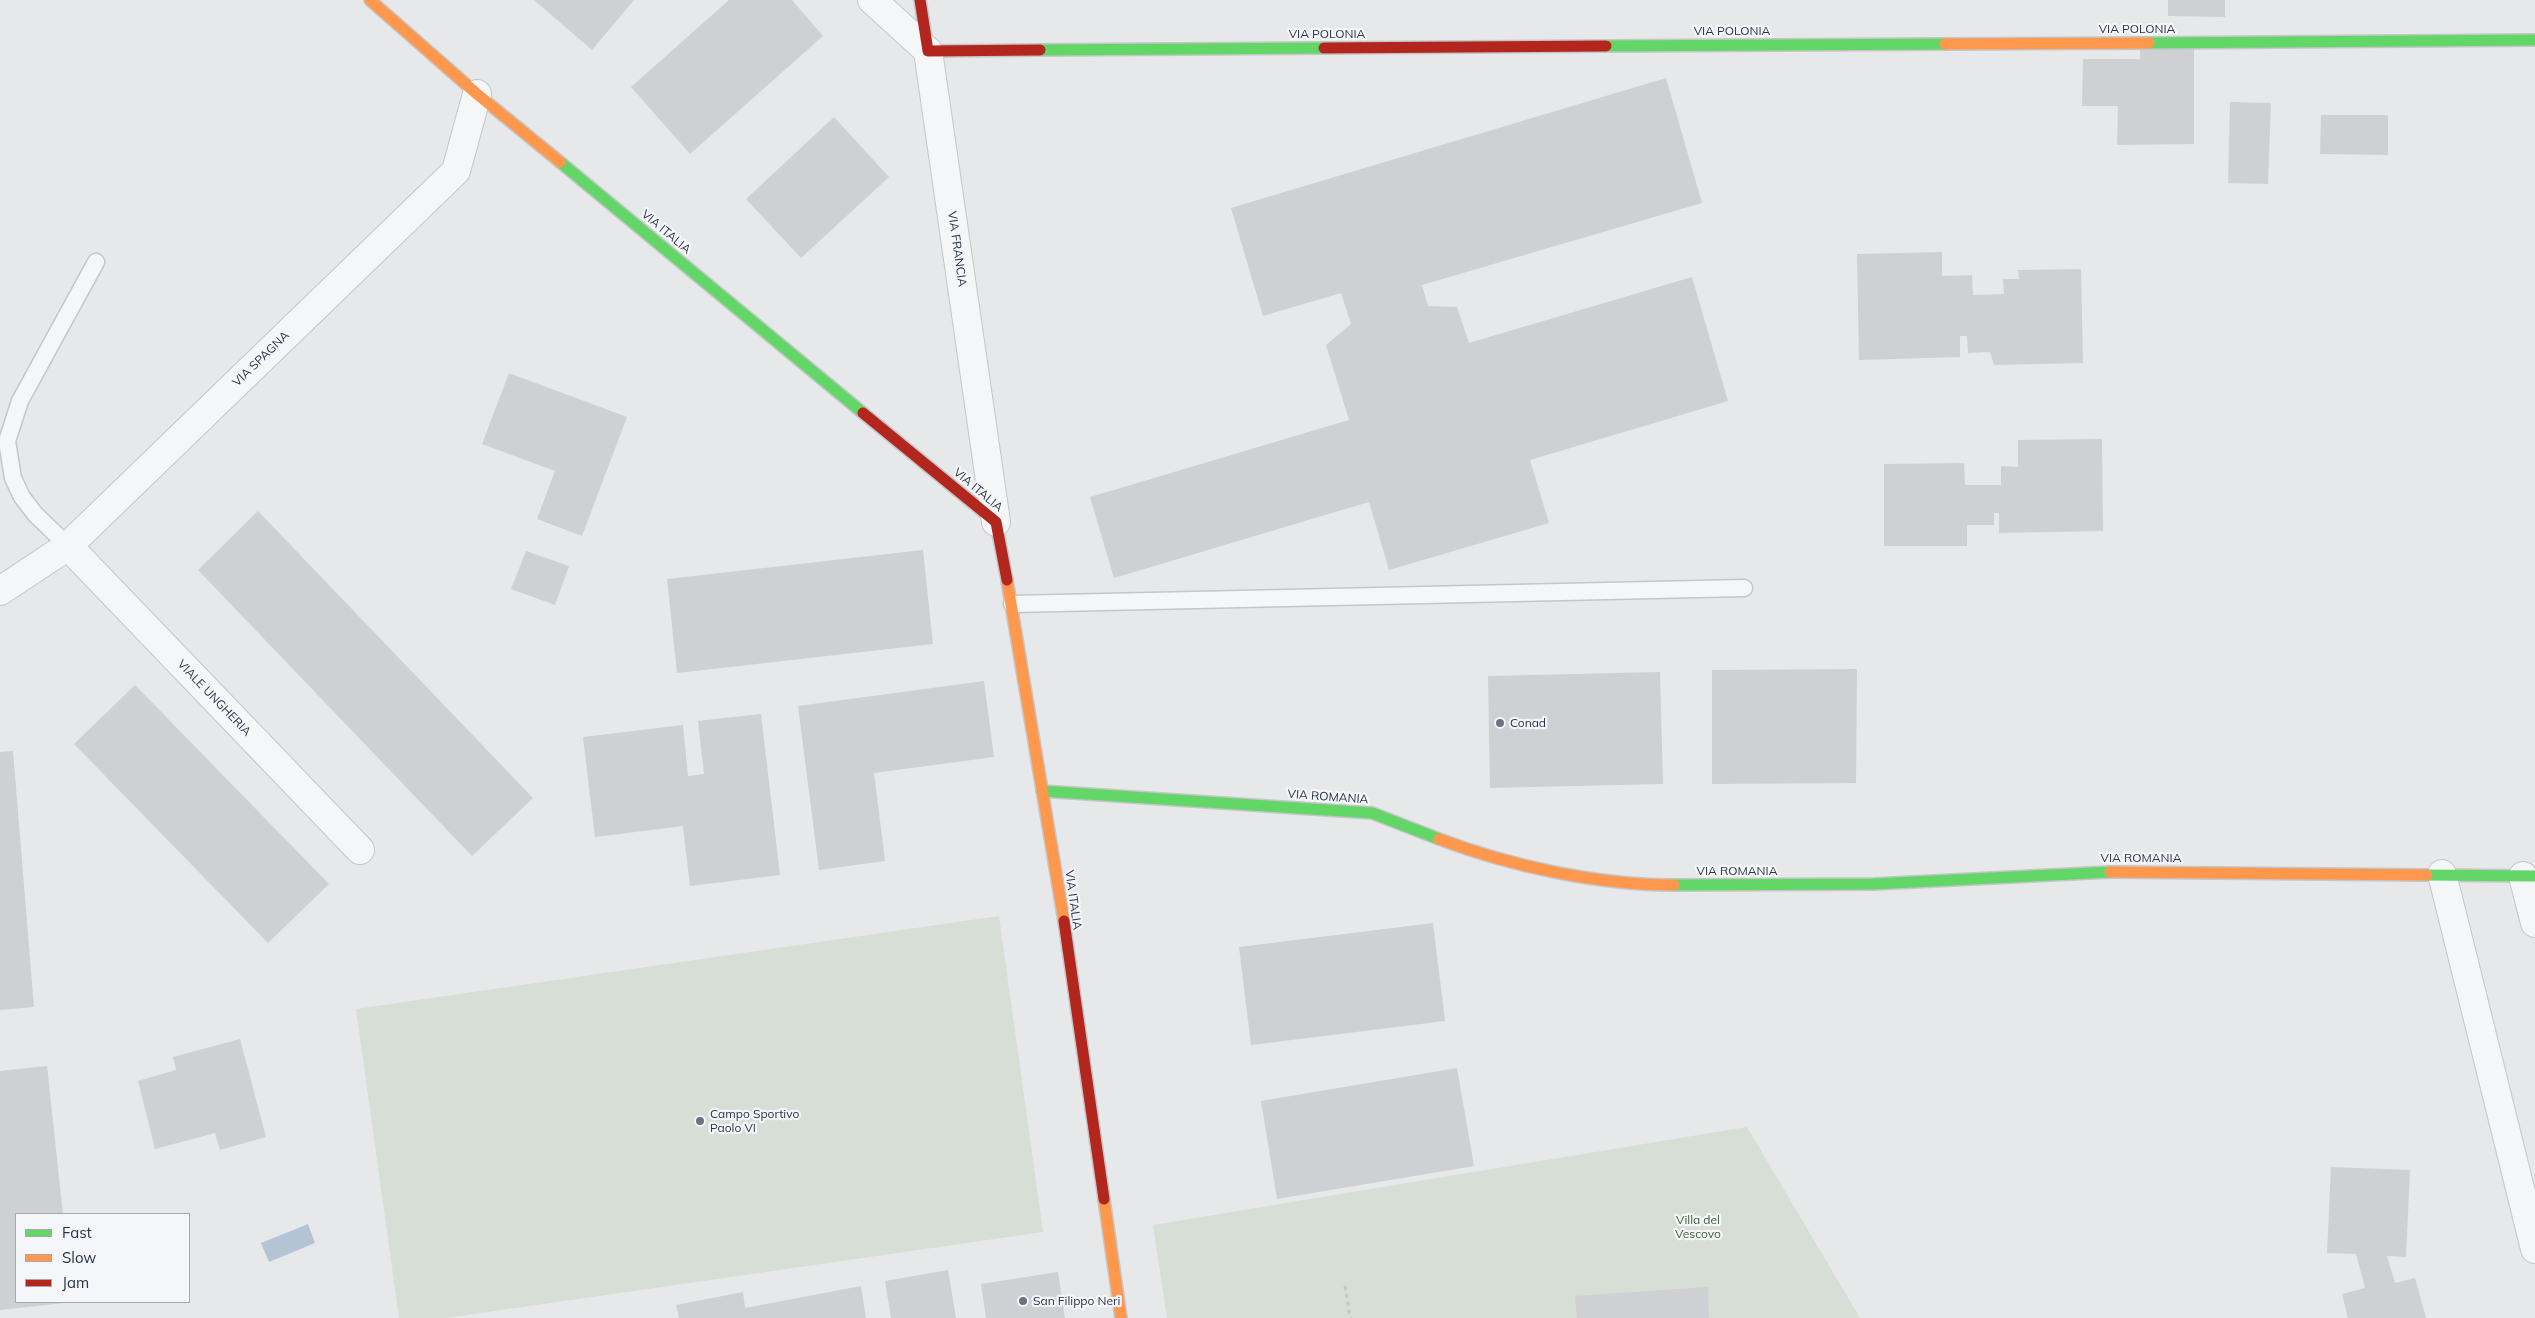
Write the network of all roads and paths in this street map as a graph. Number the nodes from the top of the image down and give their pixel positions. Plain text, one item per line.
1 (370, 0) edge
2 (872, 0) edge
3 (920, 0) edge
4 (2535, 40) edge
5 (928, 51) junction
6 (477, 94) junction
7 (96, 262) dead end
8 (996, 522) junction
9 (68, 546) junction
10 (1744, 588) dead end
11 (0, 591) edge
12 (1012, 604) junction
13 (1042, 791) junction
14 (360, 850) dead end
15 (2442, 874) junction
16 (2529, 876) edge
17 (2535, 923) edge
18 (2535, 1249) edge
19 (1344, 1286) dead end
20 (1121, 1318) edge
21 (1350, 1318) edge

1 - 6 street, VIA ITALIA
2 - 5 street
3 - 5 street
4 - 5 street, VIA POLONIA
5 - 8 street, VIA FRANCIA
6 - 8 street, VIA ITALIA
6 - 9 street, VIA SPAGNA
7 - 9 lane
8 - 12 street, VIA ITALIA
9 - 11 street, VIA SPAGNA
9 - 14 street, VIALE UNGHERIA
10 - 12 lane
12 - 13 street, VIA ITALIA
13 - 15 street, VIA ROMANIA
13 - 20 street, VIA ITALIA
15 - 16 street, VIA ROMANIA
15 - 18 street
16 - 17 street
19 - 21 path

